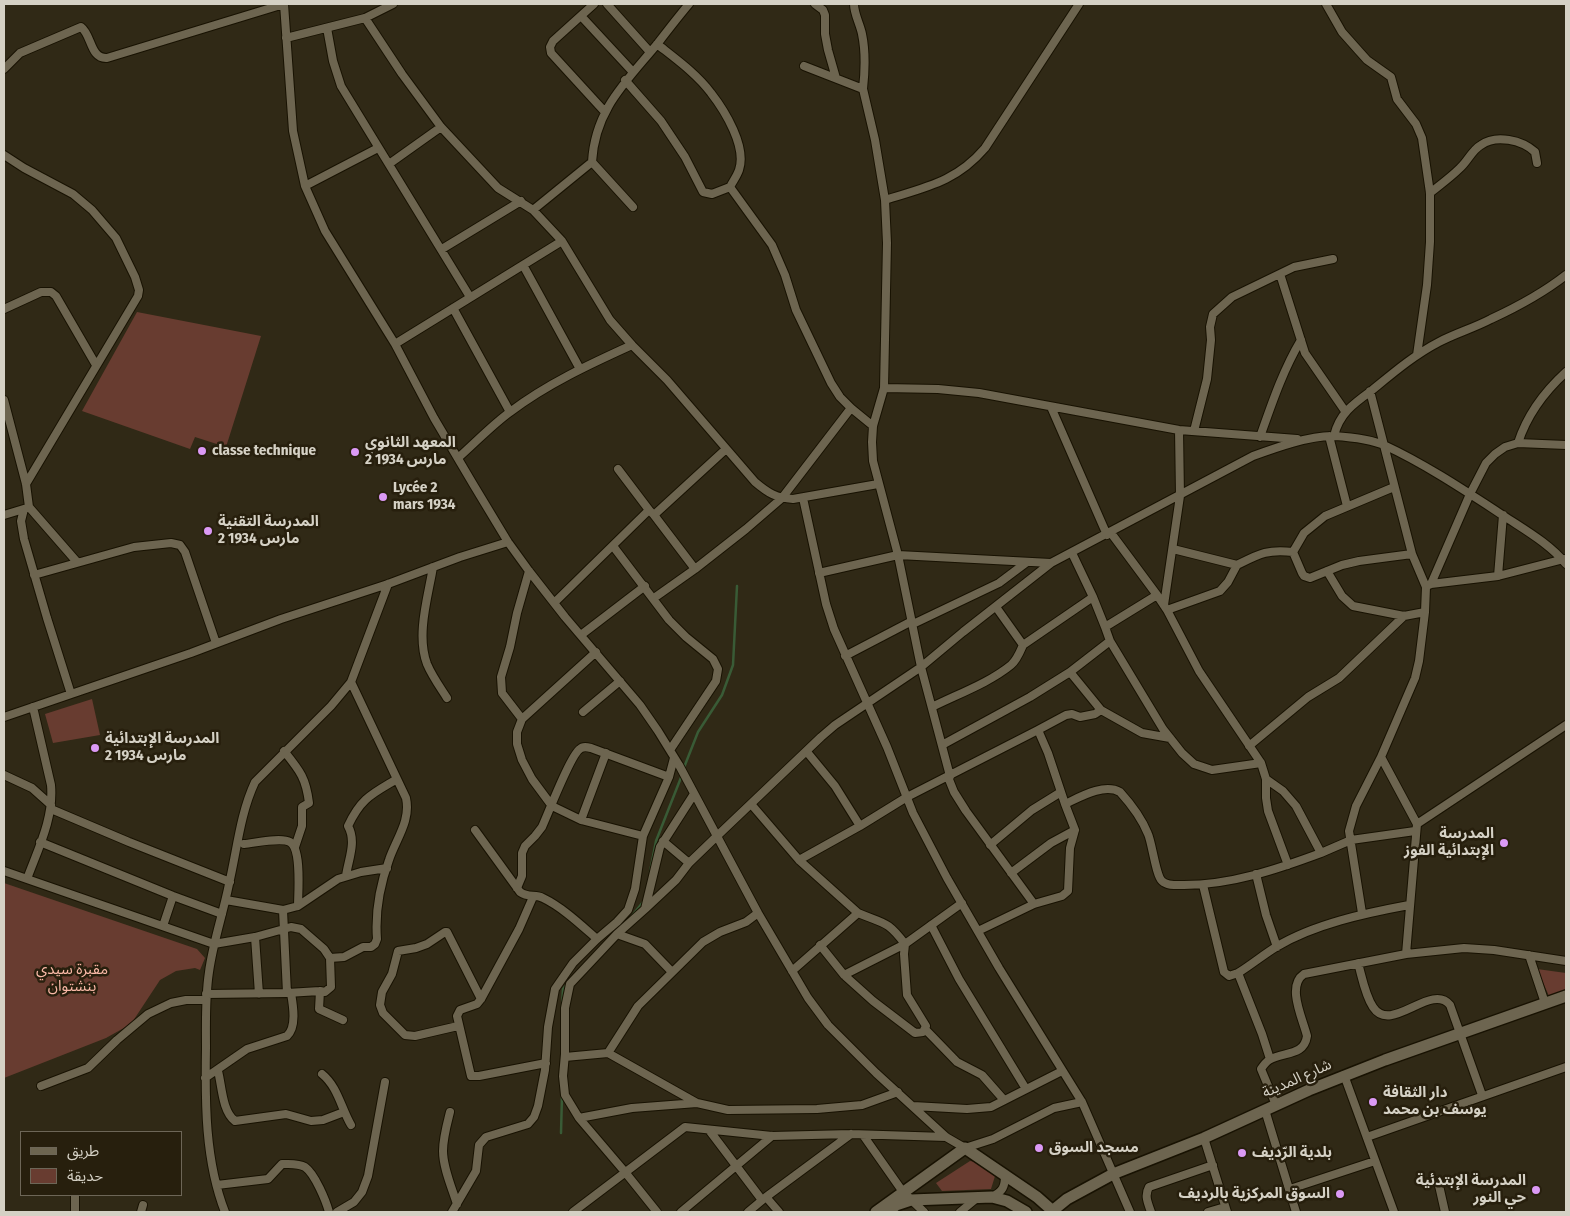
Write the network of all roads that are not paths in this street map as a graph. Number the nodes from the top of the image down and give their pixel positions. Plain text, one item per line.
1 (284, 4) edge
2 (393, 4) edge
3 (594, 4) edge
4 (607, 4) edge
5 (689, 4) edge
6 (815, 4) edge
7 (854, 4) edge
8 (1079, 4) edge
9 (1326, 4) edge
10 (581, 16) junction
11 (365, 18) junction
12 (327, 28) junction
13 (286, 38) junction
14 (657, 44) junction
15 (650, 52) junction
16 (804, 66) dead end
17 (4, 69) edge
18 (632, 71) junction
19 (836, 78) junction
20 (625, 80) junction
21 (863, 90) junction
22 (605, 112) junction
23 (442, 127) junction
24 (378, 148) junction
25 (4, 154) edge
26 (592, 162) junction
27 (1537, 163) dead end
28 (389, 164) junction
29 (305, 186) junction
30 (730, 187) junction
31 (1430, 193) junction
32 (885, 200) junction
33 (521, 201) junction
34 (633, 207) dead end
35 (533, 210) junction
36 (562, 240) junction
37 (442, 249) junction
38 (1333, 259) dead end
39 (523, 265) junction
40 (1280, 274) junction
41 (1566, 275) edge
42 (470, 297) junction
43 (452, 308) junction
44 (4, 309) edge
45 (1301, 340) junction
46 (395, 344) junction
47 (632, 345) junction
48 (1417, 354) junction
49 (96, 365) junction
50 (580, 369) junction
51 (1566, 372) edge
52 (884, 388) junction
53 (1370, 391) junction
54 (4, 400) edge
55 (1051, 407) junction
56 (851, 408) junction
57 (510, 412) junction
58 (1345, 412) junction
59 (874, 426) junction
60 (1179, 430) junction
61 (1194, 431) junction
62 (1260, 436) junction
63 (1331, 436) junction
64 (1306, 440) junction
65 (1518, 443) junction
66 (1384, 445) junction
67 (1566, 445) edge
68 (726, 449) junction
69 (458, 458) junction
70 (618, 469) dead end
71 (26, 484) junction
72 (878, 484) junction
73 (1394, 487) junction
74 (1470, 494) junction
75 (1180, 496) junction
76 (782, 498) junction
77 (803, 498) junction
78 (1347, 506) junction
79 (27, 508) junction
80 (652, 512) junction
81 (4, 514) edge
82 (1503, 515) junction
83 (1109, 534) junction
84 (508, 542) junction
85 (613, 546) junction
86 (1173, 548) junction
87 (1293, 552) junction
88 (1072, 553) junction
89 (1412, 554) junction
90 (898, 555) junction
91 (1565, 561) edge
92 (77, 562) junction
93 (1027, 562) junction
94 (1051, 563) junction
95 (1237, 565) junction
96 (432, 567) junction
97 (694, 569) junction
98 (529, 571) junction
99 (1327, 571) junction
100 (820, 573) junction
101 (34, 575) junction
102 (1498, 576) junction
103 (388, 584) junction
104 (645, 586) junction
105 (1428, 586) junction
106 (1157, 595) junction
107 (1093, 597) junction
108 (654, 598) junction
109 (554, 603) junction
110 (996, 607) junction
111 (1165, 607) junction
112 (1425, 612) junction
113 (1404, 616) junction
114 (912, 622) junction
115 (1105, 627) junction
116 (581, 635) junction
117 (1110, 641) junction
118 (216, 643) junction
119 (1023, 645) junction
120 (596, 652) junction
121 (845, 656) junction
122 (921, 667) junction
123 (1070, 672) junction
124 (620, 681) junction
125 (350, 682) junction
126 (71, 694) junction
127 (447, 698) dead end
128 (868, 704) junction
129 (932, 707) junction
130 (33, 708) junction
131 (1100, 710) junction
132 (583, 712) dead end
133 (4, 717) edge
134 (522, 719) junction
135 (1566, 725) edge
136 (1038, 730) junction
137 (1170, 738) junction
138 (942, 745) junction
139 (1249, 746) junction
140 (670, 750) junction
141 (284, 751) junction
142 (807, 752) junction
143 (606, 753) junction
144 (1381, 757) junction
145 (674, 758) junction
146 (1261, 763) junction
147 (4, 775) edge
148 (949, 777) junction
149 (669, 778) junction
150 (398, 779) junction
151 (1266, 779) junction
152 (693, 792) junction
153 (1061, 792) junction
154 (907, 798) junction
155 (751, 804) junction
156 (1065, 804) junction
157 (552, 806) junction
158 (51, 807) junction
159 (581, 820) junction
160 (860, 826) junction
161 (1416, 828) junction
162 (475, 830) dead end
163 (1075, 830) junction
164 (643, 836) junction
165 (716, 837) junction
166 (1351, 840) junction
167 (664, 841) junction
168 (40, 842) junction
169 (244, 844) dead end
170 (990, 845) junction
171 (295, 847) junction
172 (1321, 853) junction
173 (799, 860) junction
174 (689, 864) junction
175 (1288, 865) junction
176 (387, 868) junction
177 (4, 872) edge
178 (1011, 873) junction
179 (1256, 874) junction
180 (346, 876) junction
181 (27, 879) junction
182 (230, 882) junction
183 (1203, 885) junction
184 (517, 888) junction
185 (173, 896) junction
186 (533, 897) junction
187 (226, 900) junction
188 (962, 903) junction
189 (1034, 904) junction
190 (298, 906) junction
191 (1409, 908) junction
192 (645, 909) junction
193 (283, 910) junction
194 (758, 913) junction
195 (858, 913) junction
196 (222, 914) junction
197 (1362, 914) junction
198 (931, 925) junction
199 (163, 926) junction
200 (285, 929) junction
201 (978, 930) junction
202 (617, 934) junction
203 (255, 937) junction
204 (597, 939) junction
205 (214, 944) junction
206 (905, 944) junction
207 (820, 945) junction
208 (1277, 947) junction
209 (1406, 954) junction
210 (1529, 955) junction
211 (330, 958) junction
212 (1566, 961) edge
213 (1358, 964) junction
214 (792, 971) junction
215 (672, 972) junction
216 (1238, 974) junction
217 (844, 975) junction
218 (320, 991) junction
219 (289, 993) junction
220 (259, 994) junction
221 (1566, 996) edge
222 (206, 997) junction
223 (481, 998) junction
224 (1545, 1003) junction
225 (343, 1020) dead end
226 (458, 1026) junction
227 (925, 1029) junction
228 (1460, 1033) junction
229 (608, 1053) junction
230 (565, 1057) junction
231 (1270, 1059) junction
232 (546, 1063) junction
233 (1566, 1066) edge
234 (218, 1071) junction
235 (1063, 1073) junction
236 (322, 1074) dead end
237 (1344, 1076) junction
238 (206, 1078) junction
239 (385, 1082) dead end
240 (41, 1086) dead end
241 (1026, 1089) junction
242 (898, 1092) junction
243 (1482, 1095) junction
244 (1004, 1100) junction
245 (1080, 1100) junction
246 (697, 1103) junction
247 (1271, 1107) junction
248 (915, 1109) junction
249 (344, 1112) junction
250 (450, 1112) dead end
251 (579, 1118) junction
252 (352, 1125) dead end
253 (709, 1130) junction
254 (851, 1134) junction
255 (864, 1135) junction
256 (772, 1136) junction
257 (946, 1137) junction
258 (1367, 1137) junction
259 (1204, 1138) junction
260 (965, 1148) junction
261 (1375, 1161) junction
262 (1213, 1165) junction
263 (736, 1167) junction
264 (625, 1172) junction
265 (1113, 1174) junction
266 (1005, 1175) junction
267 (1438, 1181) dead end
268 (217, 1186) junction
269 (1290, 1189) junction
270 (75, 1196) edge
271 (907, 1196) junction
272 (979, 1197) junction
273 (992, 1197) junction
274 (764, 1198) junction
275 (457, 1204) junction
276 (1226, 1210) edge
277 (75, 1212) edge
278 (225, 1212) edge
279 (329, 1212) edge
280 (337, 1212) edge
281 (452, 1212) edge
282 (573, 1212) edge
283 (657, 1212) edge
284 (681, 1212) edge
285 (748, 1212) edge
286 (779, 1212) edge
287 (876, 1212) edge
288 (887, 1212) edge
289 (924, 1212) edge
290 (960, 1212) edge
291 (1026, 1212) edge
292 (1053, 1212) edge
293 (1130, 1212) edge
294 (1151, 1212) edge
295 (1208, 1212) edge
296 (1296, 1212) edge
297 (1394, 1212) edge
298 (1445, 1212) edge

1 - 13 street
1 - 17 street
2 - 11 street
3 - 10 street
4 - 15 street
5 - 14 street
6 - 19 street
7 - 21 street
8 - 32 street
9 - 31 street
10 - 18 street
10 - 22 street
11 - 12 street
11 - 23 street
12 - 13 street
12 - 24 street
13 - 29 street
14 - 15 street
14 - 30 street
15 - 18 street
16 - 19 street
18 - 20 street
19 - 21 street
20 - 22 street
20 - 30 street
21 - 32 street
22 - 26 street
23 - 28 street
23 - 33 street
24 - 28 street
24 - 29 street
25 - 49 street
26 - 34 street
26 - 35 street
27 - 31 street
28 - 37 street
29 - 46 street
30 - 56 street
31 - 48 street
32 - 52 street
33 - 35 street
33 - 37 street
35 - 36 street
36 - 39 street
36 - 47 street
37 - 42 street
38 - 40 street
39 - 42 street
39 - 50 street
40 - 45 street
40 - 61 street
41 - 48 street
42 - 43 street
43 - 46 street
43 - 57 street
44 - 49 street
45 - 58 street
45 - 62 street
46 - 69 street
47 - 50 street
47 - 68 street
48 - 53 street
49 - 71 street
50 - 57 street
51 - 65 street
52 - 55 street
52 - 59 street
53 - 58 street
53 - 66 street
54 - 71 street
55 - 60 street
55 - 83 street
56 - 59 street
56 - 76 street
57 - 69 street
58 - 63 street
59 - 72 street
60 - 61 street
60 - 75 street
61 - 62 street
62 - 64 street
63 - 64 street
63 - 66 street
63 - 78 street
64 - 75 street
65 - 67 street
65 - 74 street
66 - 73 street
66 - 74 street
68 - 76 street
68 - 80 street
69 - 84 street
70 - 80 street
71 - 79 street
72 - 77 street
72 - 90 street
73 - 78 street
73 - 89 street
74 - 82 street
74 - 105 street
75 - 83 street
75 - 86 street
76 - 77 street
76 - 97 street
77 - 100 street
78 - 87 street
79 - 81 street
79 - 92 street
79 - 101 street
80 - 85 street
80 - 97 street
82 - 91 street
82 - 102 street
83 - 88 street
83 - 106 street
84 - 96 street
84 - 98 street
85 - 104 street
85 - 109 street
86 - 95 street
86 - 111 street
87 - 95 street
87 - 99 street
88 - 94 street
88 - 107 street
89 - 99 street
89 - 105 street
90 - 93 street
90 - 100 street
90 - 114 street
91 - 102 street
92 - 101 street
92 - 118 street
93 - 94 street
93 - 114 street
94 - 110 street
95 - 111 street
96 - 103 street
96 - 127 street
97 - 108 street
98 - 109 street
98 - 134 street
99 - 113 street
100 - 121 street
101 - 126 street
102 - 105 street
103 - 118 street
103 - 125 street
104 - 108 street
104 - 116 street
105 - 112 street
106 - 111 street
106 - 115 street
107 - 115 street
107 - 119 street
108 - 140 street
109 - 116 street
110 - 119 street
110 - 122 street
111 - 139 street
112 - 113 street
112 - 144 street
113 - 139 street
114 - 121 street
114 - 122 street
115 - 117 street
116 - 120 street
117 - 123 street
117 - 137 street
118 - 126 street
119 - 129 street
120 - 124 street
120 - 134 street
121 - 128 street
122 - 128 street
122 - 129 street
123 - 131 street
123 - 138 street
124 - 132 street
124 - 140 street
125 - 141 street
125 - 150 street
126 - 130 street
128 - 142 street
128 - 154 street
129 - 138 street
130 - 133 street
130 - 158 street
131 - 136 street
131 - 137 street
134 - 157 street
135 - 161 street
136 - 148 street
136 - 153 street
137 - 146 street
138 - 148 street
139 - 146 street
140 - 145 street
141 - 171 street
141 - 182 street
142 - 155 street
142 - 160 street
143 - 149 street
143 - 157 street
143 - 159 street
144 - 161 street
144 - 166 street
145 - 149 street
145 - 152 street
146 - 151 street
147 - 158 street
148 - 154 street
148 - 170 street
149 - 164 street
150 - 176 street
150 - 180 street
151 - 172 street
151 - 175 street
152 - 165 street
152 - 167 street
153 - 156 street
153 - 170 street
154 - 160 street
154 - 188 street
155 - 165 street
155 - 173 street
156 - 163 street
156 - 183 street
157 - 159 street
157 - 184 street
158 - 168 street
158 - 182 street
159 - 164 street
160 - 173 street
161 - 166 street
161 - 191 street
162 - 184 street
163 - 178 street
163 - 189 street
164 - 204 street
165 - 174 street
165 - 194 street
166 - 172 street
166 - 197 street
167 - 174 street
167 - 192 street
168 - 181 street
168 - 185 street
169 - 171 street
170 - 178 street
171 - 190 street
172 - 175 street
173 - 195 street
174 - 192 street
175 - 179 street
176 - 180 street
176 - 211 street
177 - 181 street
178 - 189 street
179 - 183 street
179 - 208 street
180 - 190 street
181 - 199 street
182 - 187 street
183 - 216 street
184 - 186 street
185 - 196 street
185 - 199 street
186 - 204 street
186 - 223 street
187 - 193 street
187 - 196 street
188 - 198 street
188 - 201 street
189 - 201 street
190 - 193 street
191 - 197 street
191 - 209 street
192 - 202 street
193 - 200 street
194 - 214 street
194 - 215 street
195 - 206 street
195 - 207 street
196 - 205 street
197 - 208 street
198 - 206 street
198 - 241 street
199 - 205 street
200 - 203 street
200 - 211 street
200 - 219 street
201 - 235 street
202 - 215 street
202 - 230 street
203 - 205 street
203 - 220 street
204 - 232 street
205 - 222 street
206 - 217 street
206 - 227 street
207 - 214 street
207 - 217 street
208 - 216 street
209 - 210 street
209 - 213 street
210 - 212 street
210 - 224 street
211 - 218 street
213 - 228 street
213 - 231 street
214 - 242 street
215 - 229 street
216 - 231 street
217 - 227 street
218 - 219 street
218 - 225 street
219 - 220 street
219 - 234 street
220 - 222 street
221 - 224 street, شارع المدينة
222 - 238 street
222 - 240 street
223 - 226 street
223 - 226 street
224 - 228 street, شارع المدينة
226 - 232 street
227 - 244 street
228 - 237 street, شارع المدينة
228 - 243 street
229 - 230 street
229 - 246 street
230 - 251 street
231 - 247 street
232 - 275 street
233 - 243 street
234 - 238 street
234 - 249 street
235 - 241 street
235 - 245 street
236 - 249 street
237 - 247 street, شارع المدينة
237 - 258 street
238 - 268 street
239 - 280 street
241 - 244 street
242 - 246 street
242 - 248 street
243 - 258 street
244 - 248 street
245 - 260 street
245 - 265 street
246 - 251 street
247 - 259 street, شارع المدينة
247 - 269 street
248 - 257 street
249 - 252 street
250 - 275 street
251 - 264 street
253 - 256 street
253 - 263 street
253 - 264 street
254 - 255 street
254 - 256 street
254 - 274 street
255 - 257 street
255 - 271 street
256 - 263 street
257 - 260 street
258 - 261 street
259 - 262 street
259 - 265 street, شارع المدينة
260 - 266 street
260 - 271 street
261 - 269 street
261 - 297 street
262 - 276 street
262 - 294 street
263 - 274 street
263 - 284 street
264 - 282 street
264 - 283 street
265 - 292 street, شارع المدينة
265 - 293 street
266 - 273 street
266 - 292 street
267 - 298 street
268 - 278 street
268 - 279 street
269 - 296 street
270 - 277 street
271 - 272 street
271 - 287 street
271 - 288 street
271 - 289 street
272 - 273 street
272 - 290 street
273 - 291 street
274 - 285 street
274 - 286 street
275 - 281 street
276 - 295 street

